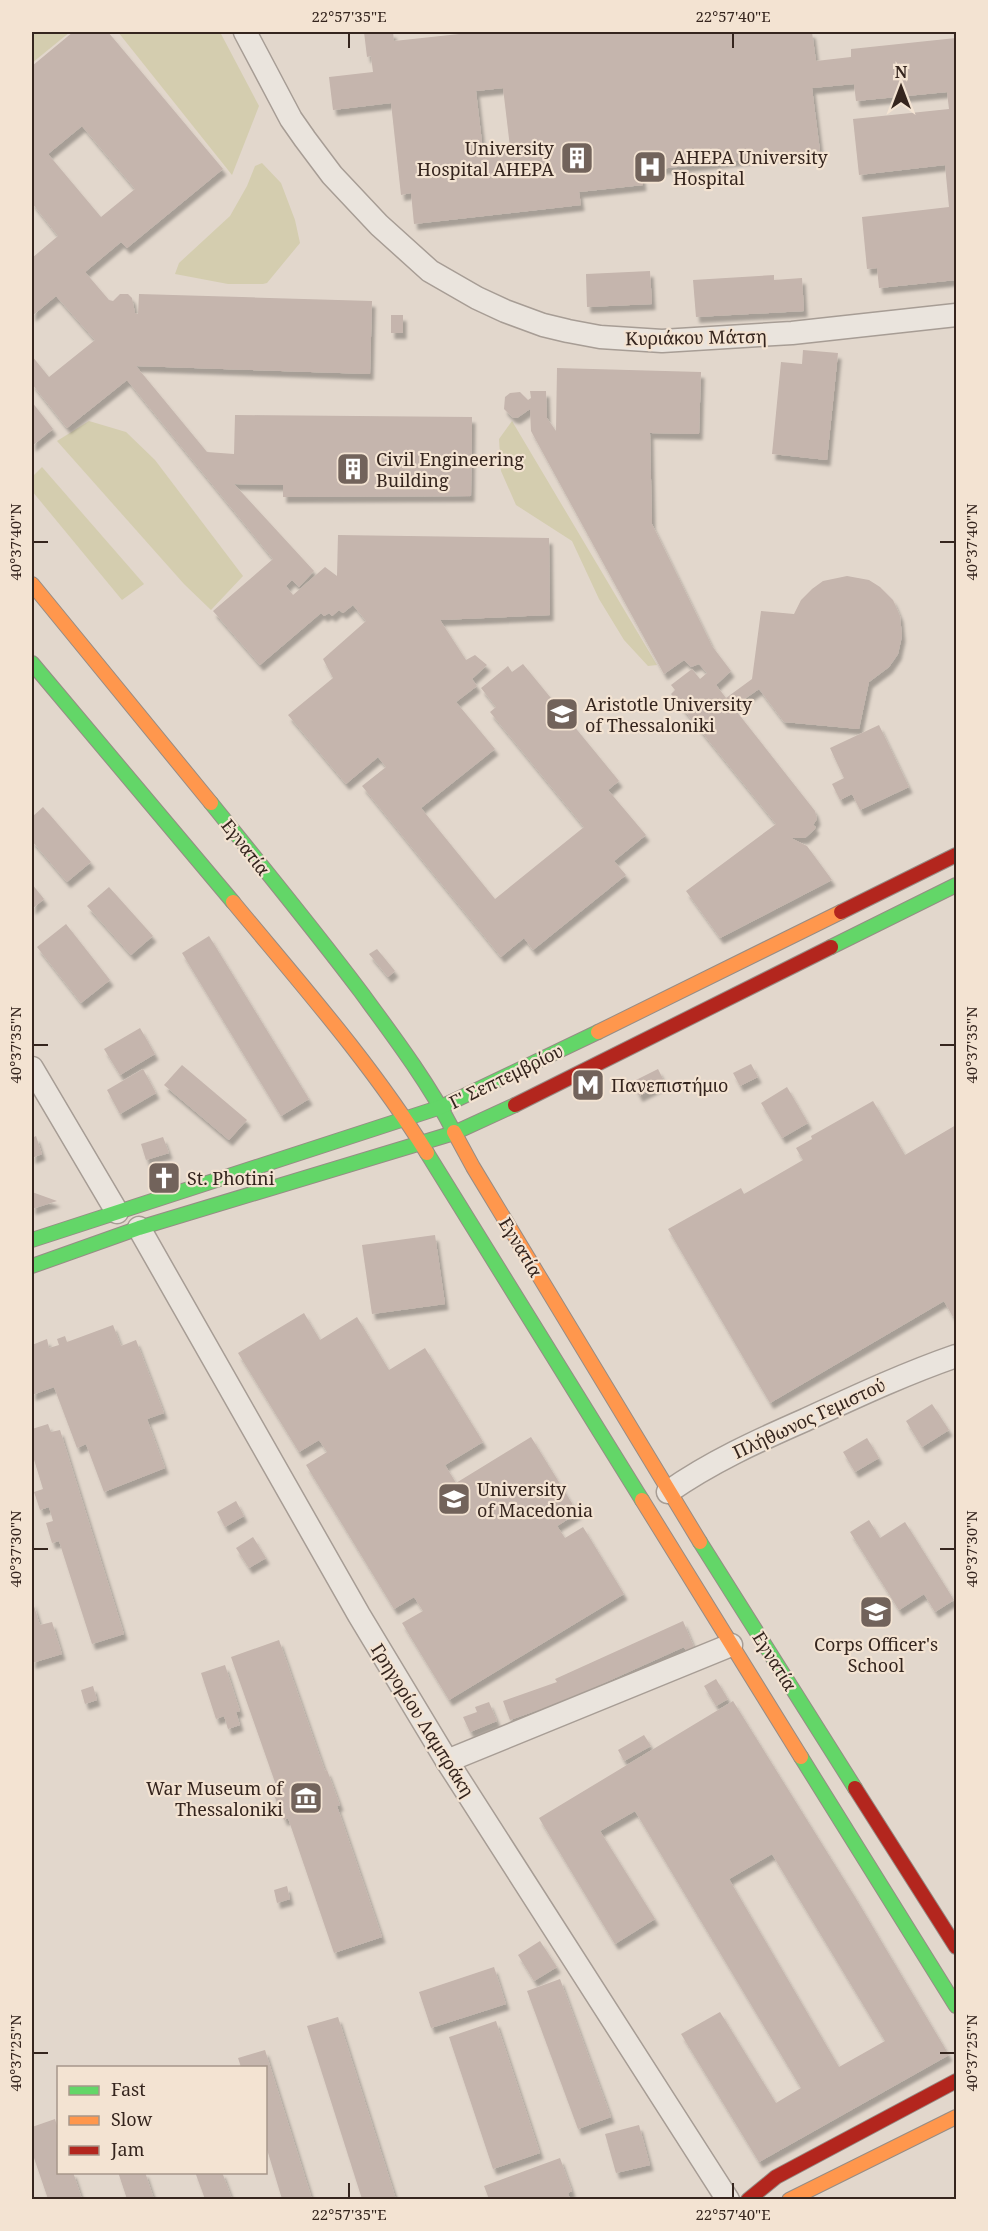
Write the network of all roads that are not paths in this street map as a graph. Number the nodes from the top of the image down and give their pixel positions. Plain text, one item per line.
1 (244, 32) edge
2 (957, 315) edge
3 (32, 584) edge
4 (32, 663) edge
5 (957, 855) edge
6 (957, 885) edge
7 (32, 1068) edge
8 (441, 1107) junction
9 (406, 1120) junction
10 (454, 1133) junction
11 (421, 1143) junction
12 (117, 1212) junction
13 (139, 1228) junction
14 (32, 1240) edge
15 (32, 1266) edge
16 (957, 1356) edge
17 (668, 1492) junction
18 (731, 1645) junction
19 (447, 1761) junction
20 (957, 1947) edge
21 (957, 2006) edge
22 (957, 2081) edge
23 (957, 2117) edge
24 (728, 2199) edge
25 (748, 2199) edge
26 (789, 2199) edge

1 - 2 street, Κυριάκου Μάτση
3 - 8 main road, Εγνατία
4 - 9 main road, Εγνατία
5 - 8 main road, Γ' Σεπτεμβρίου
6 - 10 main road, Γ' Σεπτεμβρίου
7 - 12 street
8 - 9 main road, Γ' Σεπτεμβρίου
8 - 10 main road, Εγνατία
9 - 11 main road, Εγνατία
9 - 12 main road, Γ' Σεπτεμβρίου
10 - 11 main road, Γ' Σεπτεμβρίου
10 - 17 main road, Εγνατία
11 - 13 main road, Γ' Σεπτεμβρίου
11 - 18 main road, Εγνατία
12 - 14 main road, Γ' Σεπτεμβρίου
13 - 15 main road, Γ' Σεπτεμβρίου
13 - 19 street, Γρηγορίου Λαμπράκη
16 - 17 street, Πλήθωνος Γεμιστού
17 - 20 main road, Εγνατία
18 - 19 street
18 - 21 main road, Εγνατία
19 - 24 street, Γρηγορίου Λαμπράκη
22 - 25 main road
23 - 26 main road

